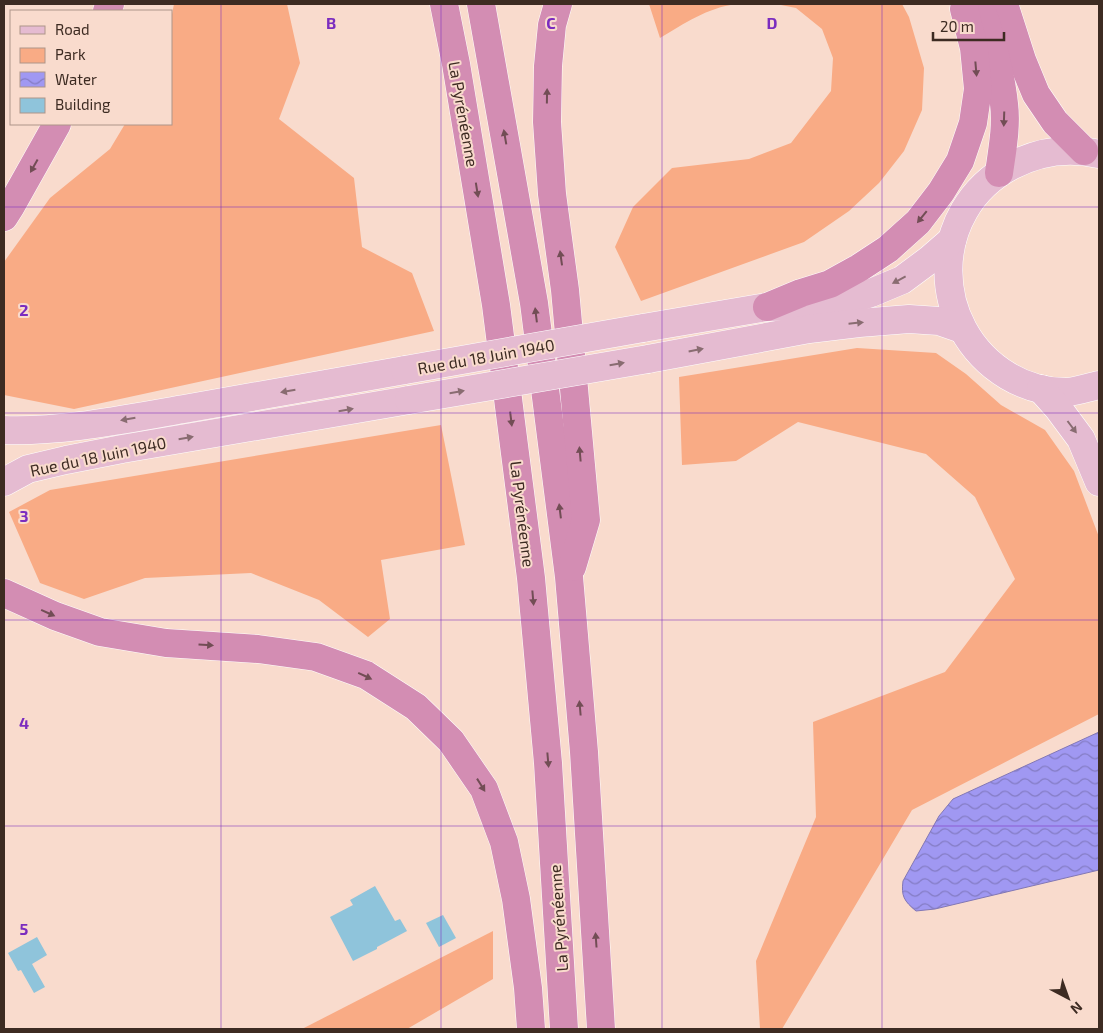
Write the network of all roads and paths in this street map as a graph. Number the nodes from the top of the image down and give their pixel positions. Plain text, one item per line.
1 (444, 4) edge
2 (481, 4) edge
3 (558, 4) edge
4 (965, 4) edge
5 (979, 4) edge
6 (1004, 4) edge
7 (57, 125) edge
8 (1092, 152) edge
9 (998, 173) junction
10 (4, 217) edge
11 (952, 240) junction
12 (767, 307) junction
13 (962, 329) junction
14 (1099, 385) edge
15 (1041, 390) junction
16 (4, 430) edge
17 (4, 482) edge
18 (1099, 482) edge
19 (569, 576) junction
20 (4, 593) edge
21 (531, 1029) edge
22 (564, 1029) edge
23 (601, 1029) edge

1 -> 22 highway, La Pyrénéenne
19 -> 2 highway
19 -> 3 highway
4 -> 12 highway
5 -> 9 highway
6 - 8 highway
7 -> 10 highway
8 - 9 main road
9 - 11 main road
11 -> 12 main road, Rue du 18 Juin 1940
11 - 13 main road
12 -> 16 main road, Rue du 18 Juin 1940, bridge
13 - 15 main road
17 -> 13 main road, Rue du 18 Juin 1940, bridge
14 - 15 main road
15 -> 18 main road
23 -> 19 highway
20 -> 21 highway

